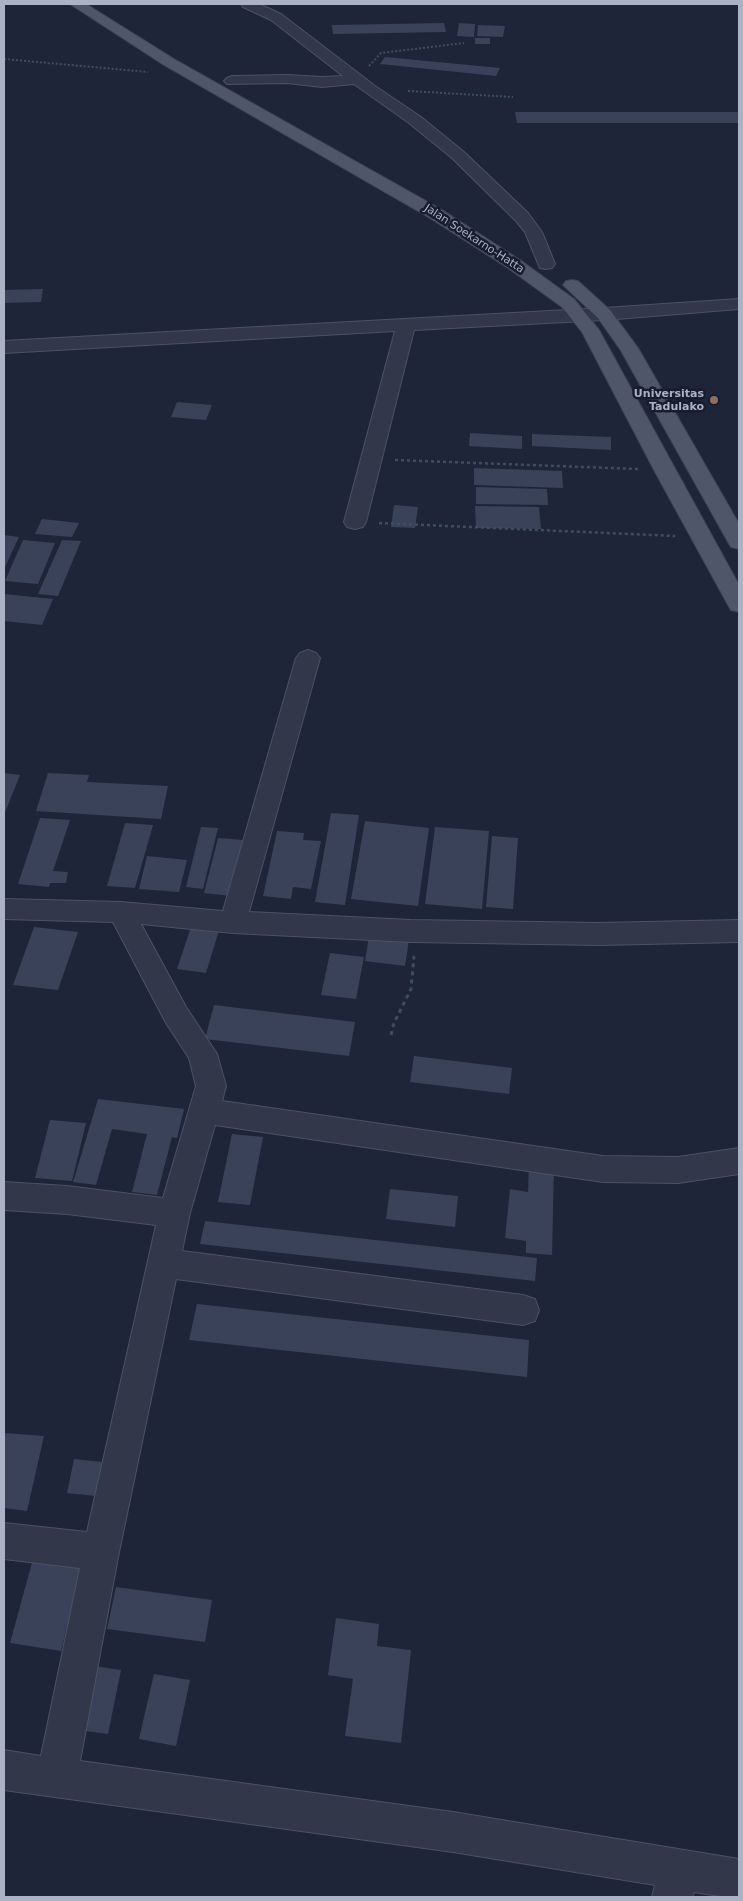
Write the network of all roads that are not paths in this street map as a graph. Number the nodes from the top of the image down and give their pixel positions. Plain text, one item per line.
1 (77, 4) edge
2 (102, 4) edge
3 (248, 4) edge
4 (356, 78) junction
5 (234, 87) junction
6 (546, 264) junction
7 (739, 304) edge
8 (604, 314) junction
9 (579, 315) junction
10 (406, 325) junction
11 (4, 347) edge
12 (355, 522) road end
13 (739, 542) edge
14 (739, 605) edge
15 (308, 658) dead end
16 (4, 909) edge
17 (121, 912) junction
18 (233, 922) junction
19 (739, 931) edge
20 (205, 1111) junction
21 (739, 1161) edge
22 (4, 1196) edge
23 (174, 1213) junction
24 (164, 1264) junction
25 (523, 1310) dead end
26 (4, 1541) edge
27 (101, 1552) junction
28 (4, 1770) edge
29 (57, 1776) junction
30 (739, 1879) edge
31 (676, 1883) edge

1 - 5 main road, Jalan Soekarno-Hatta
2 - 5 main road, Jalan Soekarno-Hatta
3 - 4 street
4 - 5 street
4 - 6 street
5 - 6 main road, Jalan Soekarno-Hatta
5 - 9 main road, Jalan Soekarno-Hatta
6 - 8 main road, Jalan Soekarno-Hatta
7 - 8 street
8 - 9 street
8 - 13 main road, Jalan Soekarno-Hatta
9 - 10 street
9 - 14 main road, Jalan Soekarno-Hatta
10 - 11 street
10 - 12 street
15 - 18 street
16 - 17 street
17 - 18 street
17 - 20 street
18 - 19 street
20 - 21 street
20 - 23 street
22 - 23 street
23 - 24 street
24 - 25 street
24 - 27 street
26 - 27 street
27 - 29 street
28 - 29 street
29 - 31 street
30 - 31 street

